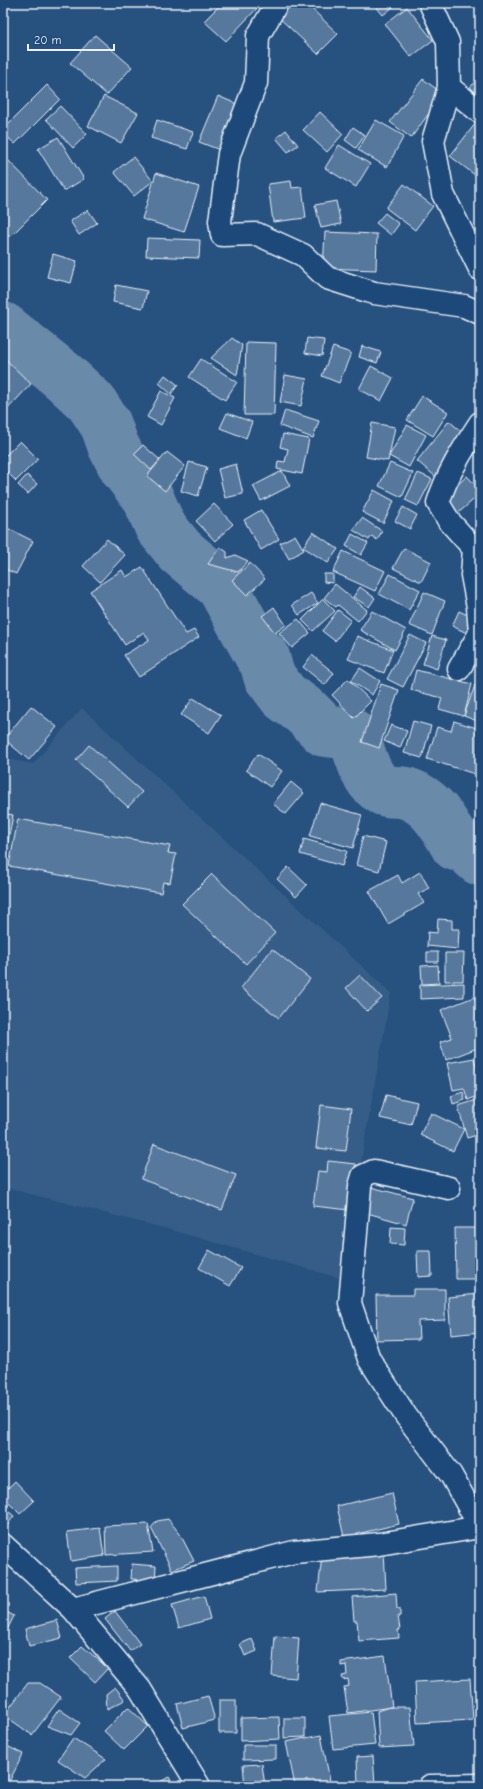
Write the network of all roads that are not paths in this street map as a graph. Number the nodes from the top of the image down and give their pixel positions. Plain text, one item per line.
1 (277, 3) edge
2 (430, 3) edge
3 (449, 87) junction
4 (480, 112) edge
5 (480, 270) edge
6 (480, 313) edge
7 (480, 423) edge
8 (459, 669) dead end
9 (449, 1188) dead end
10 (480, 1527) edge
11 (3, 1545) edge
12 (73, 1609) junction
13 (480, 1785) edge
14 (199, 1786) edge
15 (430, 1786) edge

1 - 6 street
2 - 3 street
3 - 4 street
3 - 5 street
7 - 8 street
9 - 10 street
10 - 12 street
11 - 12 street
12 - 14 street
13 - 15 street

